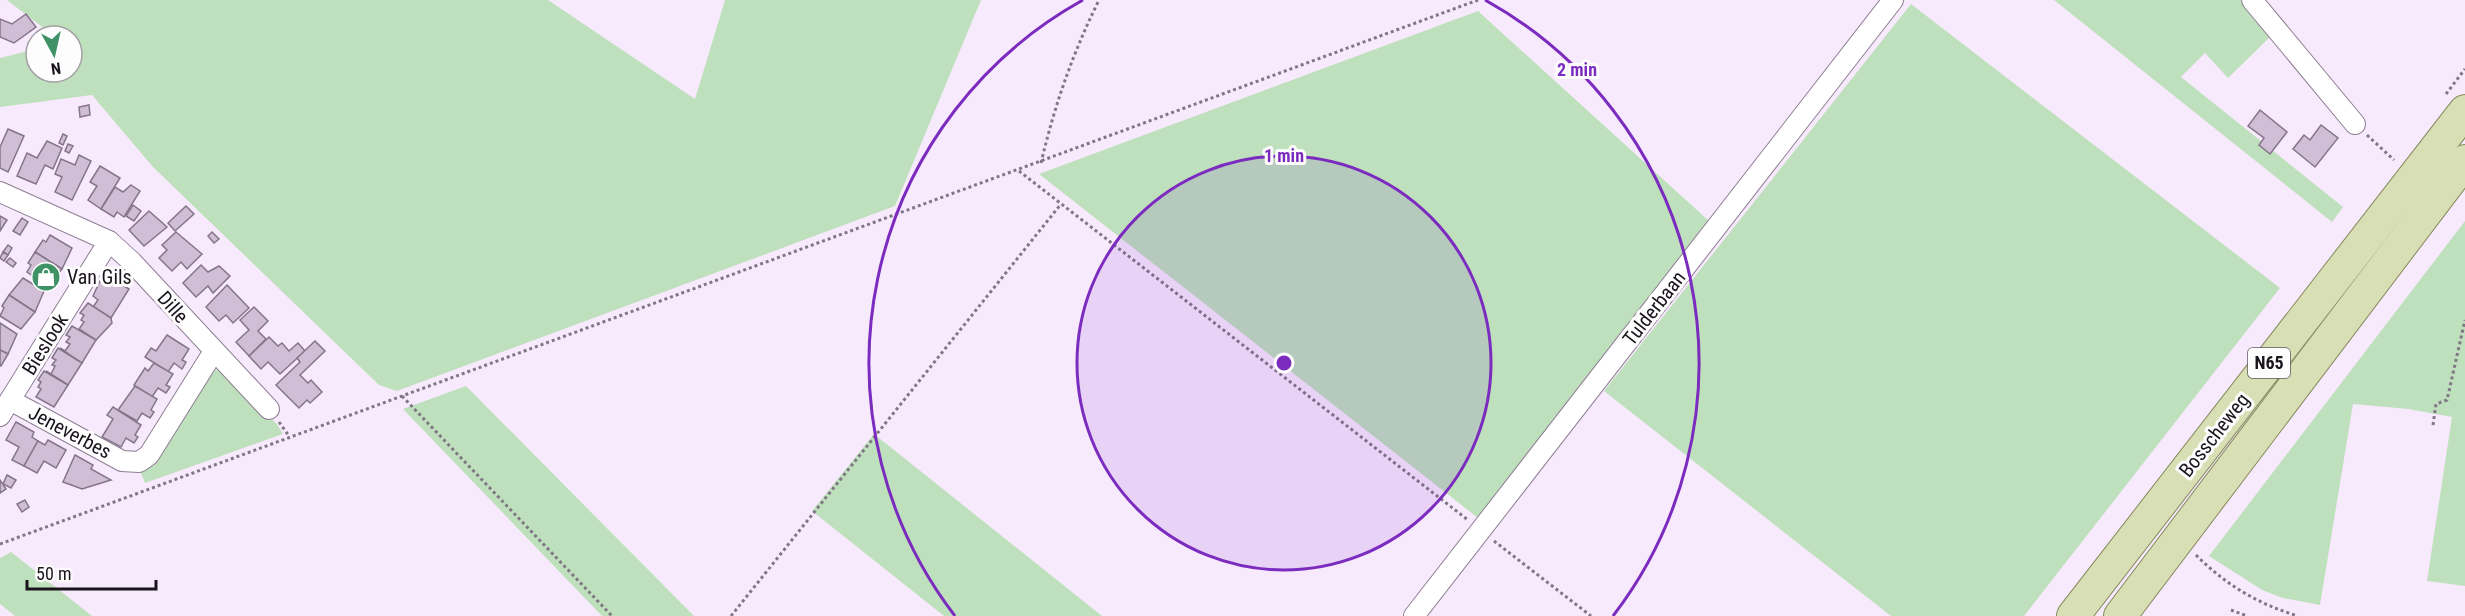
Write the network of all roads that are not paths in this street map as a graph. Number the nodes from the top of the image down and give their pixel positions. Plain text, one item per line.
1 (1893, 0) edge
2 (2252, 0) edge
3 (2465, 111) edge
4 (2355, 124) road end
5 (2465, 161) edge
6 (0, 192) edge
7 (109, 241) junction
8 (214, 351) junction
9 (5, 408) edge
10 (268, 409) dead end
11 (1414, 616) edge
12 (2073, 616) edge
13 (2120, 616) edge

1 - 11 street, Tulderbaan
2 - 4 street
3 - 12 main road, Bosscheweg / N65
5 - 13 main road, Bosscheweg / N65
6 - 7 street, Dille
7 - 8 street, Dille
7 - 9 street, Bieslook
8 - 9 street, Jeneverbes
8 - 10 street, Dille

